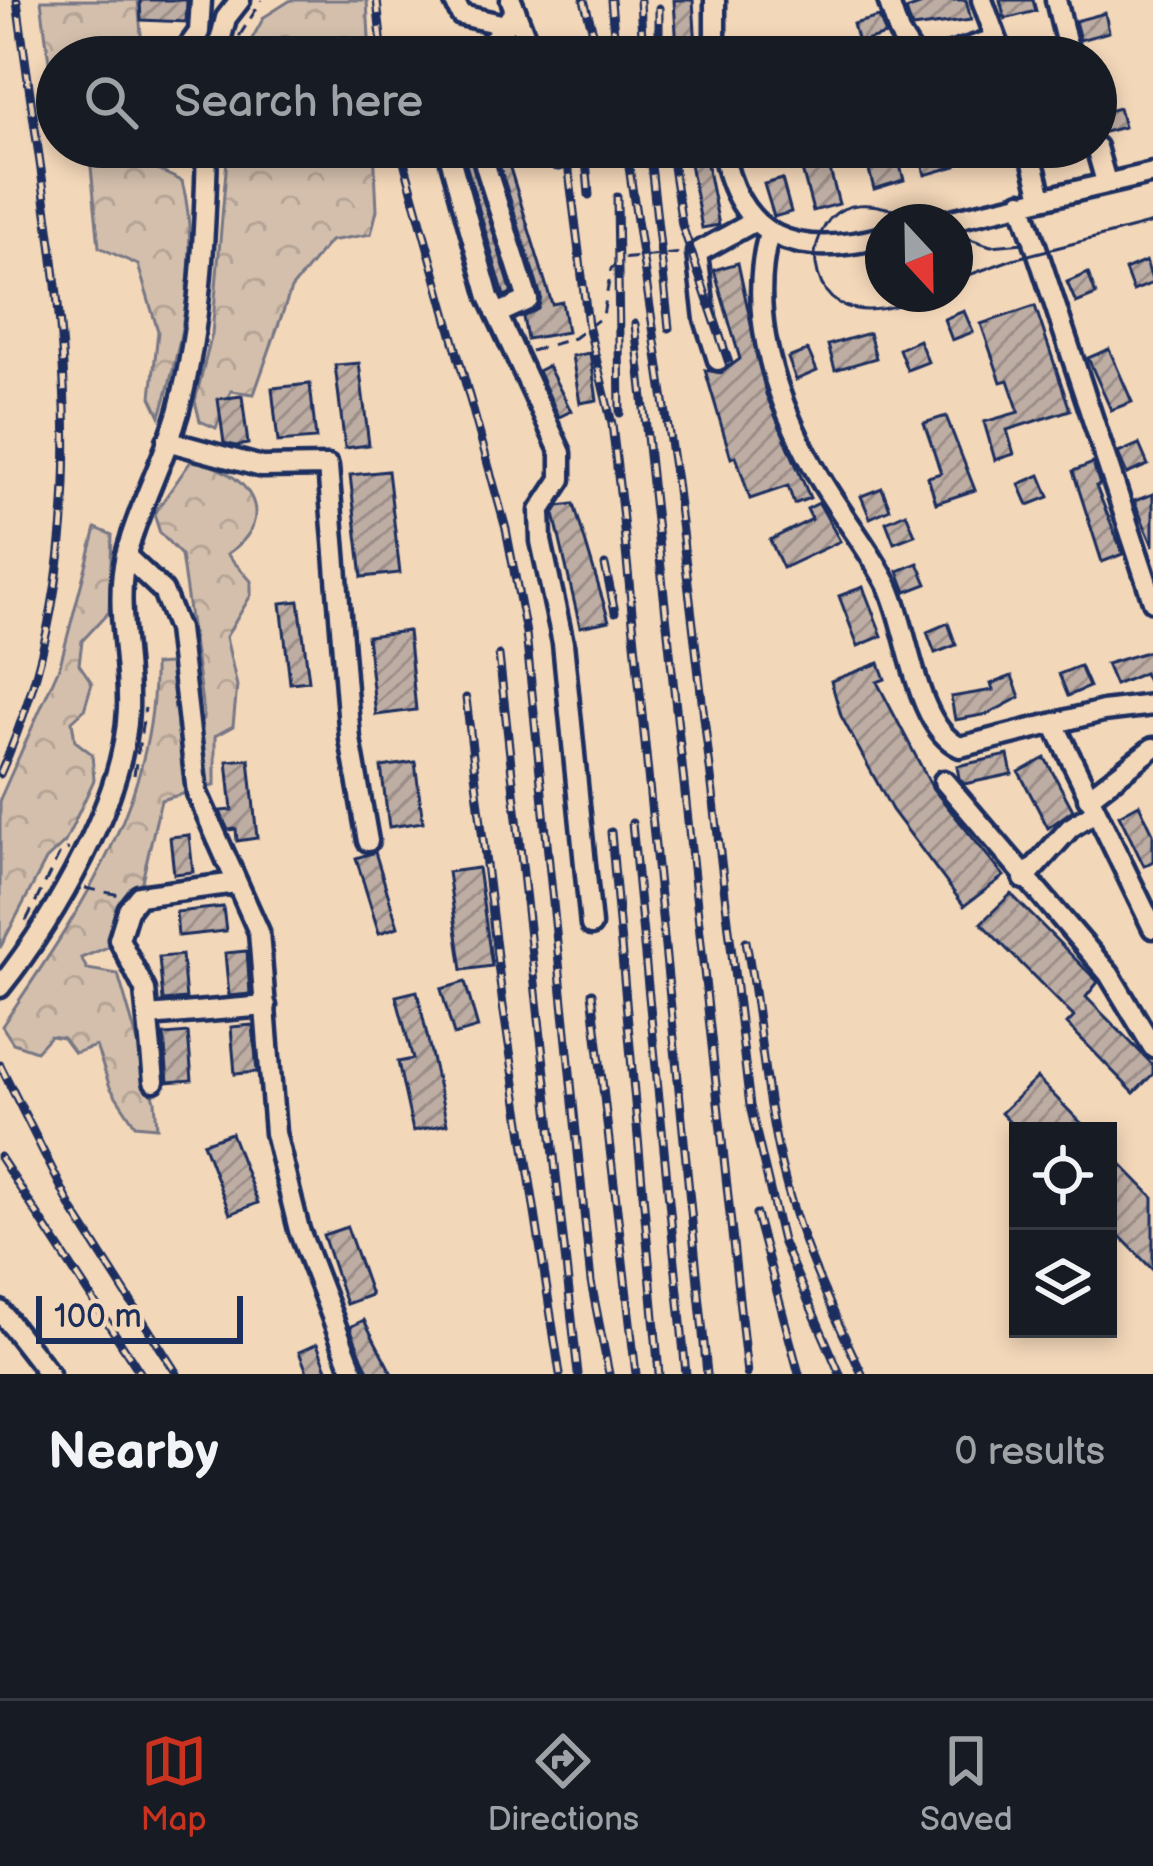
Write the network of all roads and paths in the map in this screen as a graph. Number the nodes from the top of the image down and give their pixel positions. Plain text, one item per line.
1 (201, 0) edge
2 (240, 0) edge
3 (262, 0) edge
4 (454, 0) edge
5 (715, 0) edge
6 (888, 0) edge
7 (982, 0) edge
8 (1056, 0) edge
9 (510, 12) edge
10 (196, 36) edge
11 (218, 36) edge
12 (240, 36) edge
13 (715, 36) edge
14 (900, 36) edge
15 (994, 36) edge
16 (1065, 36) edge
17 (205, 168) edge
18 (452, 168) edge
19 (486, 168) edge
20 (725, 168) edge
21 (1034, 168) edge
22 (1102, 168) edge
23 (1153, 173) edge
24 (1106, 182) junction
25 (1042, 197) junction
26 (1021, 202) junction
27 (973, 214) edge
28 (762, 227) junction
29 (865, 241) edge
30 (697, 253) junction
31 (497, 314) junction
32 (518, 355) junction
33 (718, 361) dead end
34 (167, 441) junction
35 (126, 556) junction
36 (1153, 601) edge
37 (145, 694) dead end
38 (1153, 705) edge
39 (1054, 726) junction
40 (1153, 748) edge
41 (944, 781) dead end
42 (129, 789) dead end
43 (1091, 805) junction
44 (368, 841) dead end
45 (85, 845) junction
46 (92, 873) dead end
47 (1024, 879) junction
48 (236, 883) junction
49 (110, 895) dead end
50 (591, 925) dead end
51 (1153, 928) edge
52 (17, 936) dead end
53 (0, 987) edge
54 (266, 1006) junction
55 (148, 1016) junction
56 (1153, 1047) edge
57 (154, 1081) dead end
58 (0, 1311) edge
59 (49, 1374) edge
60 (354, 1374) edge

1 - 10 street
2 - 11 street
3 - 12 path
4 - 9 street
5 - 13 street
6 - 14 street
7 - 15 street
8 - 16 street
17 - 34 street
18 - 31 street
19 - 31 street
20 - 28 street
21 - 25 street
22 - 24 street
23 - 24 street
24 - 25 street
25 - 26 street
26 - 27 street
26 - 36 street
28 - 29 street
28 - 30 street
28 - 39 street
30 - 32 path
30 - 33 street
31 - 32 street
32 - 50 street
34 - 35 street
34 - 44 street
35 - 45 street
35 - 48 street
37 - 42 path
38 - 39 street
39 - 43 street
40 - 43 street
41 - 47 street
43 - 47 street
43 - 51 street
45 - 52 path
45 - 53 street
46 - 49 path
47 - 56 street
48 - 54 street
48 - 55 street
54 - 55 street
54 - 60 street
55 - 57 street
58 - 59 street

